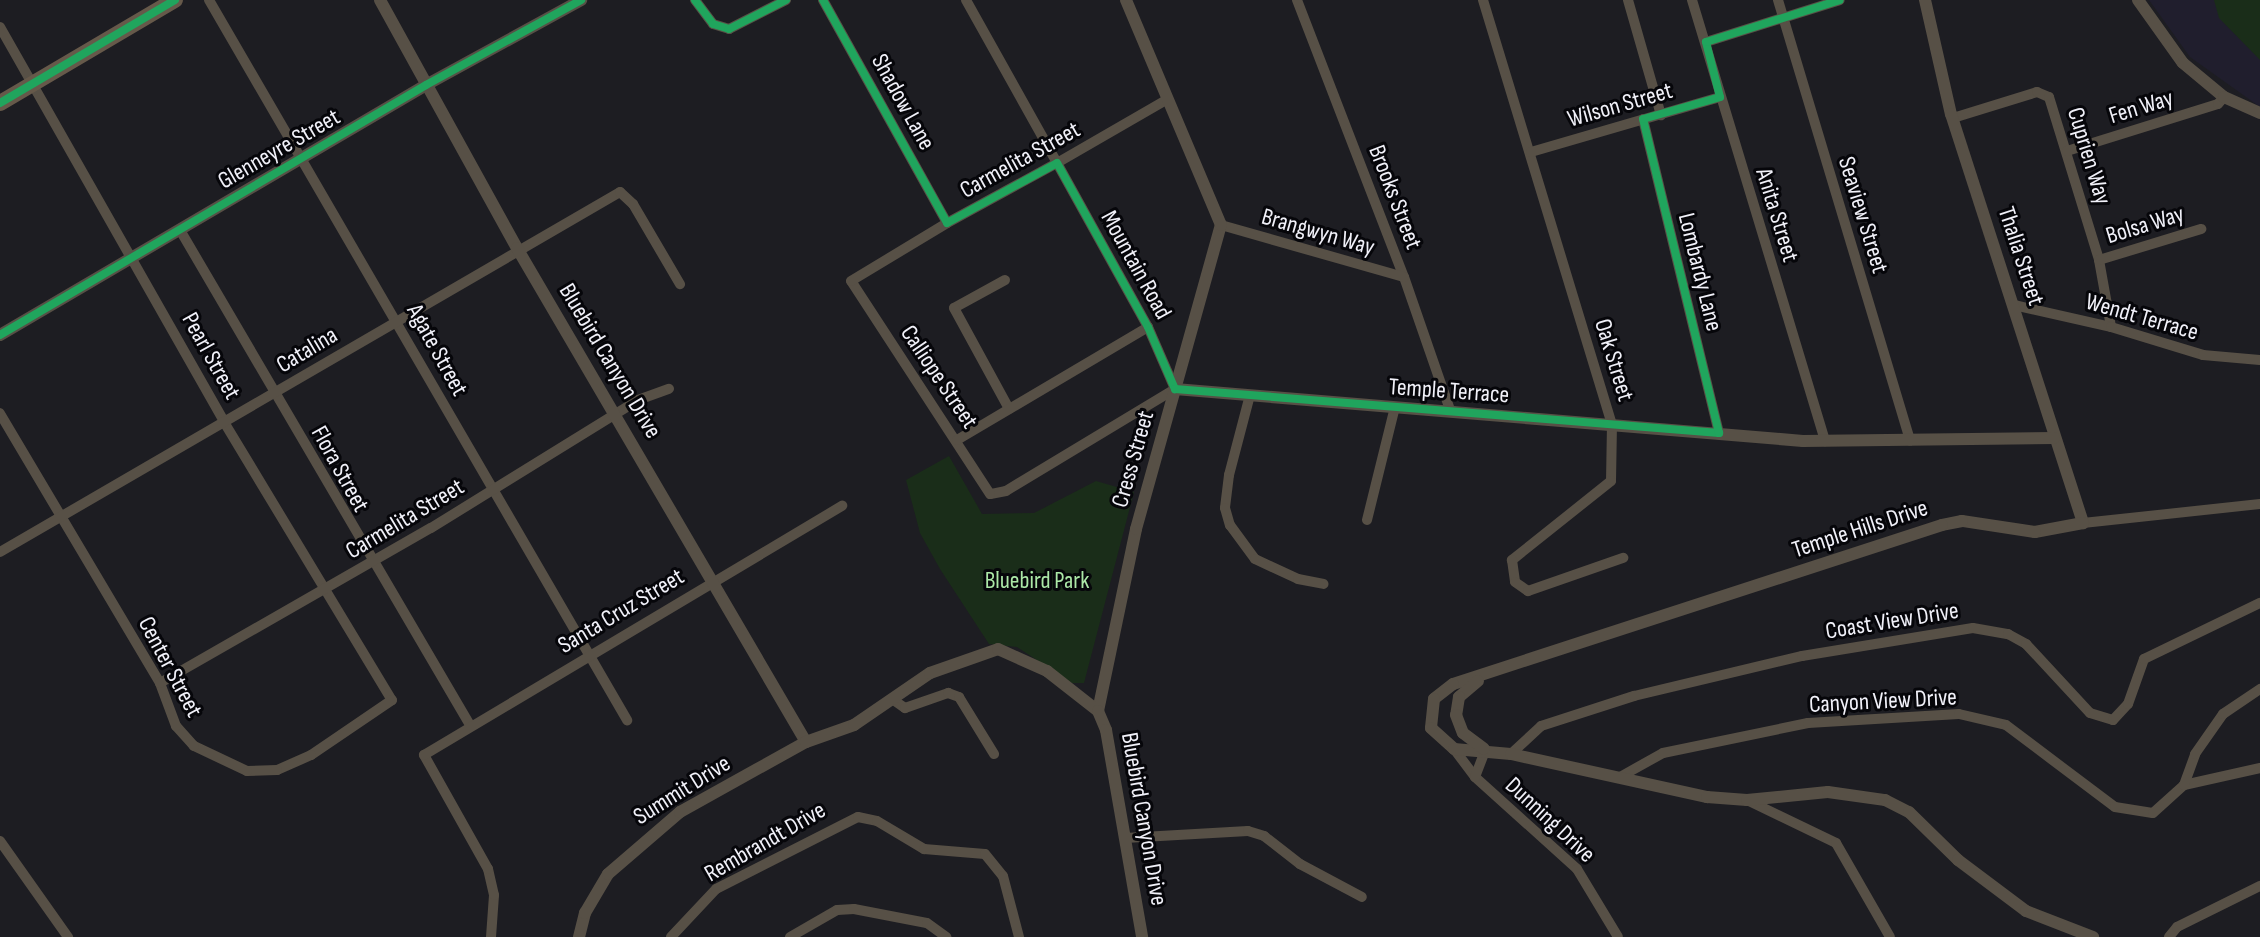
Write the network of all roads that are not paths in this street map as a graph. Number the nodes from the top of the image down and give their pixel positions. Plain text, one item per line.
1 (175, 0) edge
2 (209, 0) edge
3 (581, 0) edge
4 (695, 0) edge
5 (786, 0) edge
6 (823, 0) edge
7 (966, 0) edge
8 (1126, 0) edge
9 (1297, 0) edge
10 (1483, 0) edge
11 (1628, 0) edge
12 (1692, 0) edge
13 (1778, 0) edge
14 (1840, 0) edge
15 (1925, 0) edge
16 (2138, 0) edge
17 (383, 1) edge
18 (1783, 17) junction
19 (0, 27) edge
20 (1706, 42) junction
21 (32, 84) junction
22 (426, 85) junction
23 (1720, 97) junction
24 (2224, 97) junction
25 (1168, 99) junction
26 (0, 103) edge
27 (2260, 113) edge
28 (1661, 115) junction
29 (1953, 118) junction
30 (1643, 119) junction
31 (2067, 151) junction
32 (1531, 152) junction
33 (302, 161) junction
34 (1057, 163) junction
35 (947, 223) junction
36 (1221, 225) junction
37 (2201, 229) dead end
38 (180, 230) junction
39 (517, 248) junction
40 (134, 258) junction
41 (2099, 260) junction
42 (1404, 277) junction
43 (1005, 280) dead end
44 (851, 281) joint
45 (680, 284) dead end
46 (2014, 305) junction
47 (399, 319) junction
48 (1148, 327) junction
49 (2111, 327) junction
50 (0, 335) edge
51 (2260, 360) edge
52 (669, 389) dead end
53 (1175, 389) junction
54 (275, 393) junction
55 (1250, 395) junction
56 (1395, 407) junction
57 (1009, 409) junction
58 (1450, 410) junction
59 (0, 413) edge
60 (616, 413) junction
61 (224, 422) junction
62 (1612, 424) junction
63 (1719, 433) junction
64 (2054, 438) junction
65 (957, 440) junction
66 (1825, 441) junction
67 (1910, 441) junction
68 (491, 491) junction
69 (2260, 504) edge
70 (842, 506) dead end
71 (60, 517) junction
72 (1367, 520) dead end
73 (2083, 523) junction
74 (0, 552) edge
75 (1623, 558) dead end
76 (370, 562) junction
77 (712, 580) junction
78 (1324, 584) dead end
79 (324, 590) junction
80 (2260, 603) edge
81 (588, 655) junction
82 (1487, 675) junction
83 (160, 683) junction
84 (2260, 689) edge
85 (892, 699) junction
86 (392, 700) joint
87 (1098, 711) junction
88 (627, 720) dead end
89 (470, 725) junction
90 (806, 742) junction
91 (1454, 749) junction
92 (1485, 751) junction
93 (994, 754) dead end
94 (1511, 754) junction
95 (2260, 768) edge
96 (1475, 777) junction
97 (1620, 777) junction
98 (2184, 785) junction
99 (1747, 800) junction
100 (1125, 838) junction
101 (0, 841) edge
102 (2260, 886) edge
103 (1362, 897) dead end
104 (68, 937) edge
105 (491, 937) edge
106 (579, 937) edge
107 (671, 937) edge
108 (790, 937) edge
109 (946, 937) edge
110 (1019, 937) edge
111 (1142, 937) edge
112 (1618, 937) edge
113 (1890, 937) edge
114 (2093, 937) edge
115 (2169, 937) edge

1 - 21 highway
2 - 33 street, Agate Street
3 - 22 street, Glenneyre Street
4 - 5 street
6 - 35 street, Shadow Lane
7 - 34 street, Mountain Road
8 - 25 street
9 - 42 street, Brooks Street
10 - 32 street, Oak Street
11 - 28 street
12 - 20 street, Anita Street
13 - 18 street, Seaview Street
14 - 18 street
15 - 29 street, Thalia Street
16 - 24 street
17 - 22 street, Bluebird Canyon Drive
18 - 20 street
18 - 67 street, Seaview Street
19 - 21 street, Pearl Street
20 - 23 street, Anita Street
21 - 26 highway
21 - 40 street, Pearl Street
22 - 33 street, Glenneyre Street
22 - 39 street, Bluebird Canyon Drive
23 - 28 street, Wilson Street
23 - 66 street, Anita Street
24 - 27 street
24 - 31 street, Fen Way
25 - 34 street, Carmelita Street
25 - 36 street
28 - 30 street, Wilson Street
29 - 31 street, Cuprien Way
29 - 46 street, Thalia Street
30 - 32 street, Wilson Street
30 - 63 street, Lombardy Lane
31 - 41 street, Cuprien Way
32 - 62 street, Oak Street
33 - 38 street, Glenneyre Street
33 - 47 street, Agate Street
34 - 35 street, Carmelita Street
34 - 48 street, Mountain Road
35 - 44 street, Carmelita Street
36 - 42 street, Brangwyn Way
36 - 53 street, Cress Street
37 - 41 street, Bolsa Way
38 - 40 street, Glenneyre Street
38 - 54 street, Flora Street
39 - 45 street, Catalina
39 - 47 street, Catalina
39 - 60 street, Bluebird Canyon Drive
40 - 50 street, Glenneyre Street
40 - 61 street, Pearl Street
41 - 49 street, Cuprien Way
42 - 58 street, Brooks Street
43 - 57 street
44 - 65 street, Calliope Street
46 - 49 street, Wendt Terrace
46 - 64 street, Thalia Street
47 - 54 street, Catalina
47 - 68 street, Agate Street
48 - 53 street, Mountain Road
48 - 57 street
49 - 51 street, Wendt Terrace
52 - 60 street, Carmelita Street
53 - 55 street, Temple Terrace
53 - 65 street, Calliope Street
53 - 87 street, Cress Street
54 - 61 street, Catalina
54 - 76 street, Flora Street
55 - 56 street, Temple Terrace
55 - 78 street
56 - 58 street, Temple Terrace
56 - 72 street
57 - 65 street
58 - 62 street, Temple Terrace
59 - 71 street, Center Street
60 - 68 street, Carmelita Street
60 - 77 street, Bluebird Canyon Drive
61 - 71 street, Catalina
61 - 79 street, Pearl Street
62 - 63 street, Temple Terrace
62 - 75 street, Oak Street
63 - 66 street, Temple Terrace
64 - 67 street, Temple Terrace
64 - 73 street, Thalia Street
66 - 67 street, Temple Terrace
68 - 76 street, Carmelita Street
68 - 81 street, Agate Street
69 - 73 street, Temple Hills Drive
70 - 77 street, Santa Cruz Street
71 - 74 street, Catalina
71 - 83 street, Center Street
73 - 82 street, Temple Hills Drive
76 - 79 street, Carmelita Street
76 - 89 street, Flora Street
77 - 81 street, Santa Cruz Street
77 - 90 street, Bluebird Canyon Drive
79 - 83 street, Carmelita Street
79 - 86 street, Pearl Street
80 - 94 street, Coast View Drive
81 - 88 street, Agate Street
81 - 89 street, Santa Cruz Street
82 - 91 street, Temple Hills Drive
82 - 92 street, Temple Hills Drive
83 - 86 street, Center Street
84 - 98 street
85 - 87 street, Summit Drive
85 - 90 street, Summit Drive
85 - 93 street
87 - 100 street, Bluebird Canyon Drive
89 - 105 street, Santa Cruz Street
90 - 106 street, Summit Drive
91 - 92 street
91 - 96 street, Dunning Drive
92 - 94 street
92 - 96 street, Dunning Drive
94 - 97 street
95 - 98 street, Canyon View Drive
96 - 112 street, Dunning Drive
97 - 98 street, Canyon View Drive
97 - 99 street
99 - 113 street
99 - 114 street
100 - 103 street
100 - 111 street, Bluebird Canyon Drive
101 - 104 street
102 - 115 street
107 - 110 street, Rembrandt Drive
108 - 109 street

